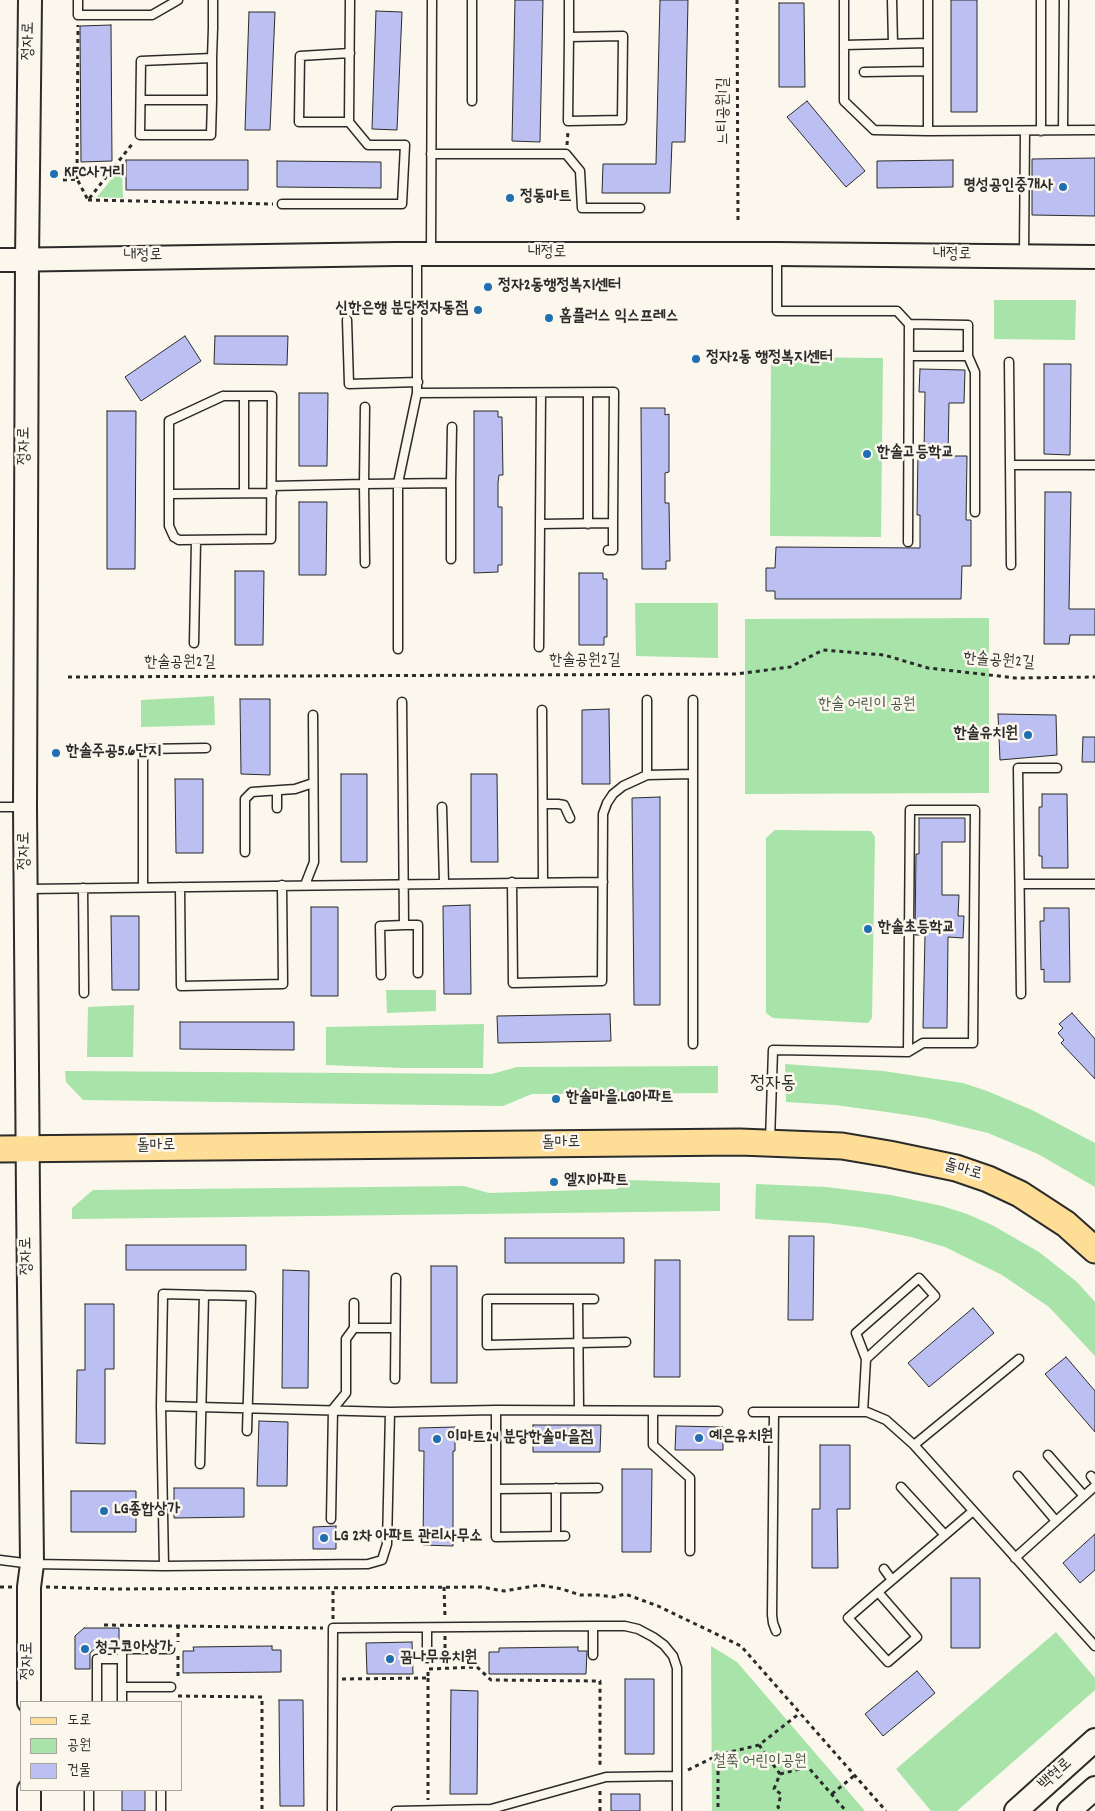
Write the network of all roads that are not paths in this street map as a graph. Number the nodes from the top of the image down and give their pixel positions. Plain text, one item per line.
1 (30, 0) edge
2 (78, 0) edge
3 (178, 0) edge
4 (213, 0) edge
5 (350, 0) edge
6 (432, 0) edge
7 (472, 0) edge
8 (569, 0) edge
9 (844, 0) edge
10 (892, 0) edge
11 (928, 0) edge
12 (1041, 0) edge
13 (1064, 0) edge
14 (569, 37) junction
15 (928, 43) junction
16 (893, 44) junction
17 (844, 45) junction
18 (350, 53) junction
19 (212, 58) junction
20 (864, 72) dead end
21 (928, 72) junction
22 (141, 100) junction
23 (212, 100) junction
24 (472, 101) dead end
25 (349, 122) junction
26 (1063, 130) junction
27 (1095, 130) edge
28 (928, 131) junction
29 (1025, 131) junction
30 (1040, 131) junction
31 (431, 154) junction
32 (282, 204) road end
33 (640, 208) dead end
34 (424, 254) junction
35 (777, 254) junction
36 (1024, 256) junction
37 (1095, 257) edge
38 (0, 260) edge
39 (26, 260) junction
40 (348, 320) dead end
41 (909, 324) junction
42 (909, 356) junction
43 (968, 356) junction
44 (1009, 362) dead end
45 (418, 382) junction
46 (417, 393) junction
47 (540, 393) junction
48 (588, 393) junction
49 (244, 396) junction
50 (365, 407) dead end
51 (452, 427) dead end
52 (1095, 464) edge
53 (1010, 465) junction
54 (398, 483) junction
55 (451, 483) junction
56 (364, 484) junction
57 (272, 489) junction
58 (244, 493) junction
59 (169, 494) junction
60 (974, 512) dead end
61 (540, 524) junction
62 (588, 524) junction
63 (613, 524) junction
64 (196, 541) junction
65 (908, 542) dead end
66 (608, 550) dead end
67 (451, 559) dead end
68 (364, 563) dead end
69 (1011, 565) dead end
70 (194, 643) dead end
71 (539, 647) dead end
72 (398, 649) dead end
73 (647, 700) dead end
74 (693, 700) dead end
75 (402, 702) dead end
76 (542, 710) dead end
77 (313, 714) dead end
78 (206, 748) dead end
79 (1057, 768) dead end
80 (693, 774) junction
81 (647, 775) junction
82 (313, 782) junction
83 (277, 791) junction
84 (543, 804) junction
85 (0, 807) edge
86 (25, 807) junction
87 (442, 807) dead end
88 (277, 808) dead end
89 (570, 818) dead end
90 (245, 852) dead end
91 (512, 882) junction
92 (543, 882) junction
93 (603, 882) junction
94 (444, 883) junction
95 (404, 884) junction
96 (1020, 884) junction
97 (1095, 884) edge
98 (282, 885) junction
99 (305, 885) junction
100 (143, 887) junction
101 (180, 887) junction
102 (83, 888) junction
103 (26, 889) junction
104 (404, 925) junction
105 (418, 973) dead end
106 (381, 976) dead end
107 (84, 993) dead end
108 (1021, 994) dead end
109 (693, 1044) dead end
110 (908, 1052) junction
111 (770, 1143) junction
112 (28, 1148) junction
113 (0, 1149) edge
114 (1095, 1250) edge
115 (396, 1278) dead end
116 (944, 1294) dead end
117 (204, 1295) junction
118 (935, 1296) junction
119 (578, 1299) junction
120 (594, 1299) dead end
121 (354, 1303) dead end
122 (354, 1328) junction
123 (395, 1328) junction
124 (626, 1342) dead end
125 (578, 1344) junction
126 (866, 1360) junction
127 (1019, 1360) dead end
128 (395, 1379) dead end
129 (162, 1406) junction
130 (202, 1408) junction
131 (248, 1408) junction
132 (333, 1409) junction
133 (496, 1410) junction
134 (579, 1410) junction
135 (653, 1411) junction
136 (718, 1411) dead end
137 (390, 1412) junction
138 (752, 1412) dead end
139 (774, 1412) junction
140 (863, 1412) junction
141 (247, 1431) dead end
142 (914, 1445) junction
143 (1048, 1455) dead end
144 (200, 1464) dead end
145 (1018, 1476) dead end
146 (1095, 1486) edge
147 (901, 1487) dead end
148 (556, 1488) junction
149 (598, 1488) dead end
150 (496, 1489) junction
151 (1084, 1496) junction
152 (973, 1511) junction
153 (331, 1519) dead end
154 (1056, 1521) junction
155 (945, 1535) junction
156 (556, 1536) junction
157 (565, 1536) dead end
158 (690, 1551) dead end
159 (1015, 1558) junction
160 (0, 1560) edge
161 (32, 1564) junction
162 (164, 1566) junction
163 (884, 1569) dead end
164 (892, 1580) junction
165 (878, 1592) junction
166 (593, 1626) junction
167 (427, 1628) junction
168 (776, 1631) dead end
169 (1095, 1646) edge
170 (170, 1649) dead end
171 (593, 1655) dead end
172 (427, 1658) dead end
173 (122, 1659) junction
174 (122, 1687) junction
175 (171, 1687) dead end
176 (29, 1701) edge
177 (97, 1701) edge
178 (122, 1701) edge
179 (1095, 1740) edge
180 (676, 1776) junction
181 (1095, 1788) edge
182 (29, 1791) edge
183 (89, 1791) edge
184 (161, 1791) edge
185 (490, 1810) edge
186 (29, 1811) edge
187 (89, 1811) edge
188 (161, 1811) edge
189 (332, 1811) edge
190 (396, 1811) edge
191 (677, 1811) edge
192 (1016, 1811) edge
193 (1069, 1811) edge

1 - 39 street, 정자로
2 - 3 lane
4 - 19 lane
5 - 18 lane
6 - 31 lane
7 - 24 lane
8 - 14 lane
9 - 17 lane
10 - 16 lane
11 - 15 lane
12 - 30 lane
13 - 26 lane
14 - 14 lane
15 - 16 lane
15 - 21 lane
16 - 17 lane
17 - 28 lane
18 - 25 lane
18 - 25 lane
19 - 22 lane
19 - 23 lane
20 - 21 lane
21 - 28 lane
22 - 23 lane
22 - 23 lane
25 - 32 lane
26 - 27 lane
26 - 30 lane
28 - 29 lane
29 - 30 lane
29 - 36 lane
31 - 33 lane
31 - 34 lane
34 - 35 street, 내정로
34 - 39 street, 내정로
34 - 45 lane
35 - 36 street, 내정로
35 - 41 lane
36 - 37 street, 내정로
38 - 39 street, 내정로
39 - 86 street, 정자로
40 - 45 lane
41 - 42 lane
41 - 43 lane
42 - 43 lane
42 - 65 lane
43 - 60 lane
44 - 53 lane
45 - 46 lane
46 - 47 lane
46 - 54 lane
47 - 48 lane
47 - 61 lane
48 - 62 lane
48 - 63 lane
49 - 57 lane
49 - 58 lane
49 - 59 lane
50 - 56 lane
51 - 55 lane
52 - 53 lane
53 - 69 lane
54 - 55 lane
54 - 56 lane
54 - 72 lane
55 - 67 lane
56 - 57 lane
56 - 68 lane
57 - 58 lane
57 - 64 lane
58 - 59 lane
59 - 64 lane
61 - 62 lane
61 - 71 lane
62 - 63 lane
63 - 66 lane
64 - 70 lane
73 - 81 lane
74 - 80 lane
75 - 95 lane
76 - 84 lane
77 - 82 lane
78 - 100 lane
79 - 96 lane
80 - 81 lane
80 - 109 lane
81 - 93 lane
82 - 83 lane
82 - 99 lane
83 - 88 lane
83 - 90 lane
84 - 89 lane
84 - 92 lane
85 - 86 lane
86 - 103 street, 정자로
87 - 94 lane
91 - 92 lane
91 - 93 lane
91 - 94 lane
92 - 93 lane
94 - 95 lane
95 - 99 lane
95 - 104 lane
96 - 97 lane
96 - 108 lane
98 - 99 lane
98 - 101 lane
98 - 101 lane
100 - 101 lane
100 - 102 lane
102 - 103 lane
102 - 107 lane
103 - 112 street, 정자로
104 - 105 lane
104 - 106 lane
110 - 110 lane
110 - 111 lane
111 - 112 main road, 돌마로
111 - 114 main road, 돌마로
112 - 113 main road, 돌마로
112 - 161 street, 정자로
115 - 123 lane
116 - 118 lane
117 - 129 lane
117 - 130 lane
117 - 131 lane
118 - 126 lane
118 - 126 lane
119 - 120 lane
119 - 125 lane
119 - 125 lane
121 - 122 lane
122 - 123 lane
122 - 132 lane
123 - 128 lane
124 - 125 lane
125 - 134 lane
126 - 140 lane
127 - 142 lane
129 - 130 lane
129 - 162 lane
130 - 131 lane
130 - 144 lane
131 - 132 lane
131 - 141 lane
132 - 137 lane
132 - 153 lane
133 - 134 lane
133 - 137 lane
133 - 150 lane
134 - 135 lane
135 - 136 lane
135 - 158 lane
137 - 162 lane
138 - 139 lane
139 - 140 lane
139 - 168 lane
140 - 142 lane
142 - 152 lane
143 - 151 lane
145 - 154 lane
146 - 151 lane
147 - 155 lane
148 - 149 lane
148 - 150 lane
148 - 156 lane
150 - 156 lane
151 - 154 lane
152 - 155 lane
152 - 159 lane
154 - 159 lane
155 - 164 lane
156 - 157 lane
159 - 169 lane
160 - 161 lane
161 - 162 lane
161 - 176 street, 정자로
163 - 164 lane
164 - 165 lane
165 - 165 lane
166 - 167 lane
166 - 171 lane
166 - 180 lane
167 - 172 lane
167 - 189 lane
170 - 173 lane
173 - 174 lane
173 - 177 lane
174 - 175 lane
174 - 178 lane
179 - 192 street, 백현로
180 - 185 lane
180 - 191 lane
181 - 193 street
182 - 186 street
183 - 187 lane
184 - 188 lane
185 - 190 lane

